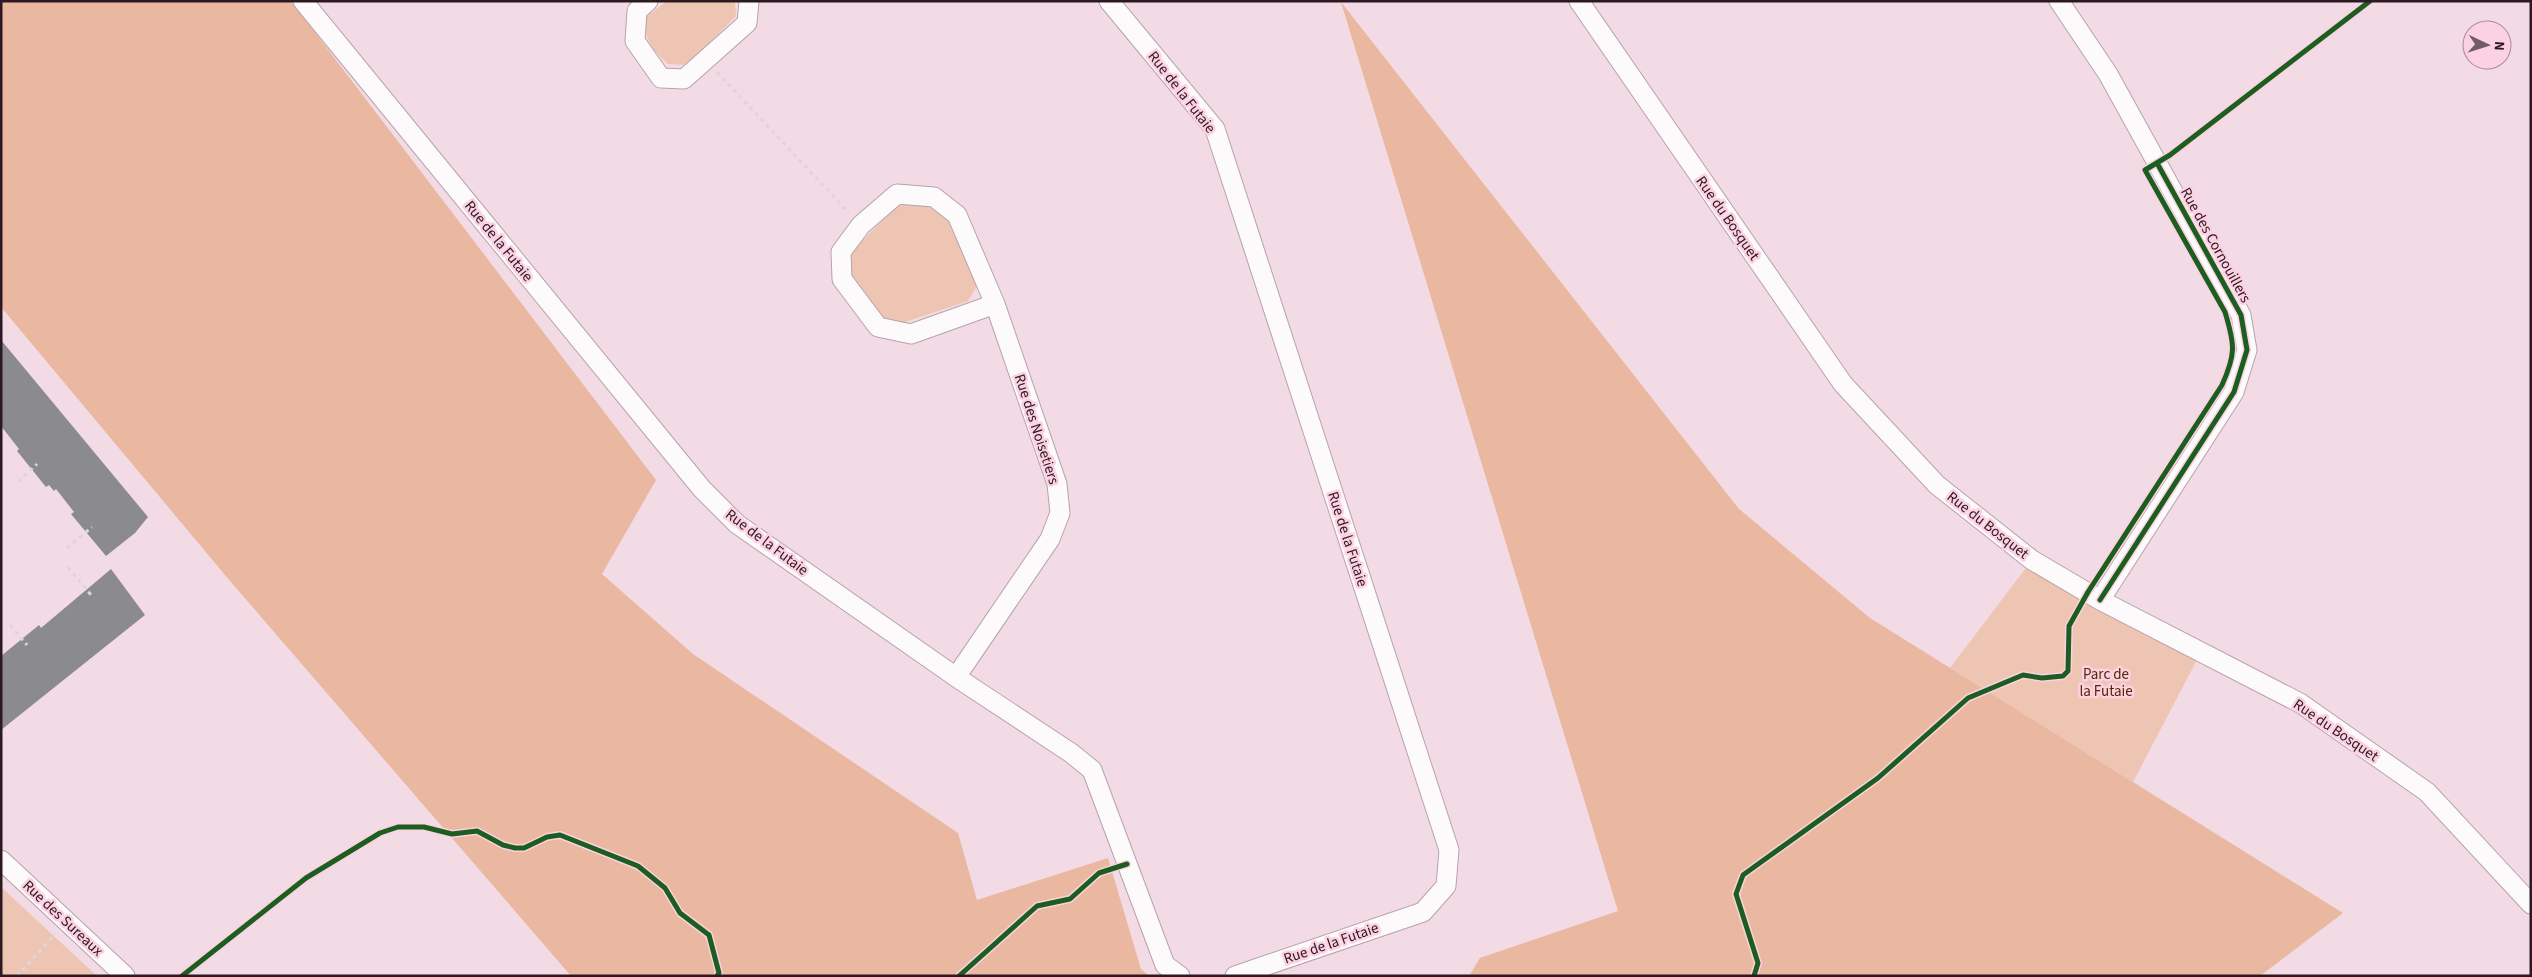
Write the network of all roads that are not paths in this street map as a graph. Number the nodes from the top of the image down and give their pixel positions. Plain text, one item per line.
1 (303, 1) edge
2 (648, 1) edge
3 (749, 1) edge
4 (1109, 1) edge
5 (1579, 1) edge
6 (2059, 1) edge
7 (995, 304) junction
8 (2100, 600) junction
9 (956, 677) junction
10 (1, 860) edge
11 (2531, 904) edge
12 (125, 976) edge
13 (1180, 976) edge
14 (1235, 976) edge

1 - 9 street, Rue de la Futaie
2 - 3 street
4 - 14 street, Rue de la Futaie
5 - 8 street, Rue du Bosquet
6 - 8 street, Rue des Cornouillers
7 - 7 street, Rue des Noisetiers
7 - 9 street, Rue des Noisetiers
8 - 11 street, Rue du Bosquet
9 - 13 street, Rue de la Futaie
10 - 12 street, Rue des Sureaux

